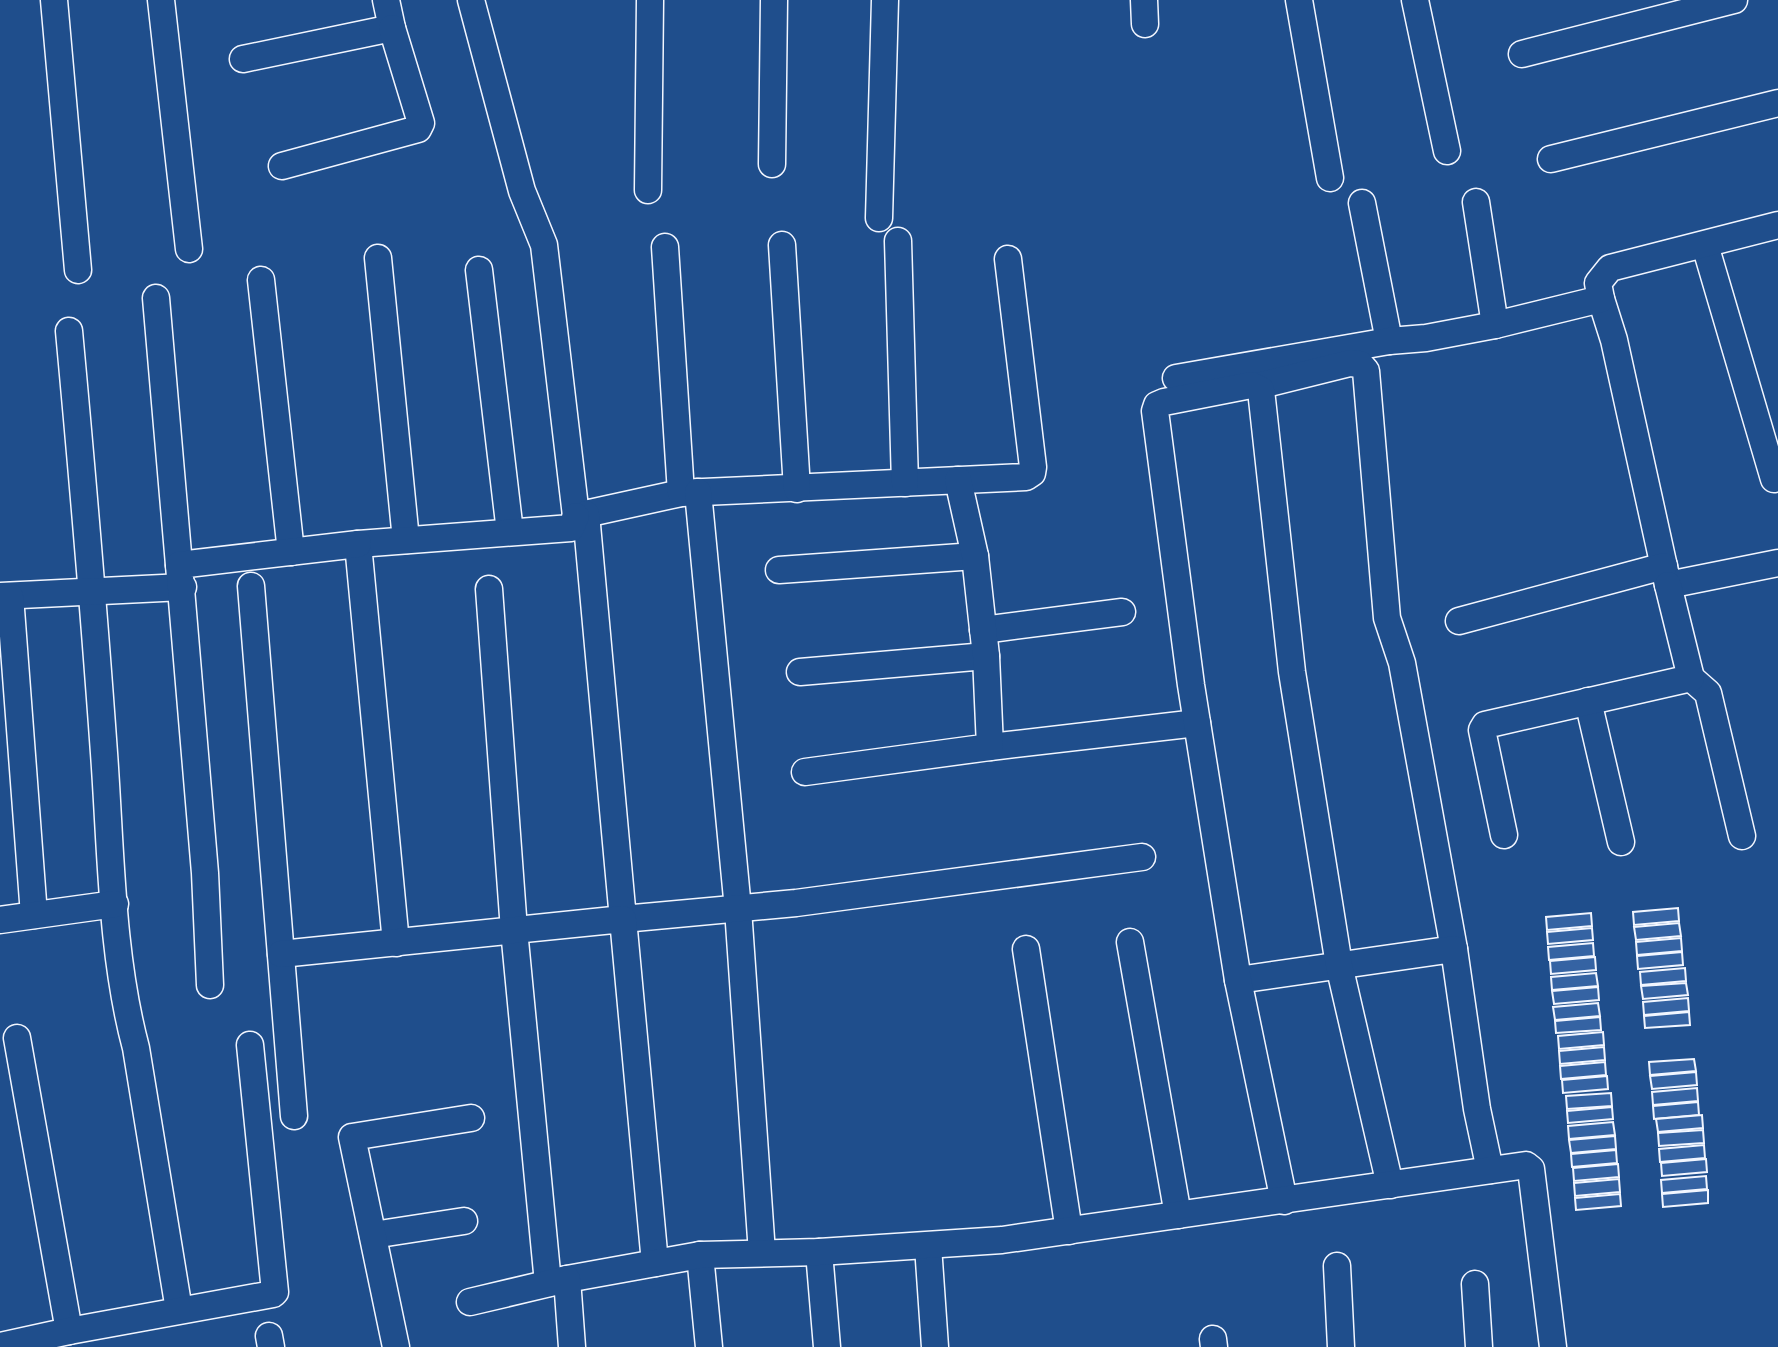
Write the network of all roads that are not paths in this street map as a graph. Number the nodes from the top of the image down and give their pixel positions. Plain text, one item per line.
1 (54, 0) edge
2 (161, 0) edge
3 (386, 0) edge
4 (471, 0) edge
5 (650, 0) edge
6 (774, 0) edge
7 (885, 0) edge
8 (1299, 0) edge
9 (1415, 0) edge
10 (1734, 0) edge
11 (392, 28) junction
12 (1522, 54) dead end
13 (243, 59) dead end
14 (1778, 103) edge
15 (1447, 151) dead end
16 (1551, 159) dead end
17 (772, 164) dead end
18 (282, 166) dead end
19 (1330, 178) dead end
20 (648, 190) dead end
21 (1476, 202) dead end
22 (1362, 203) dead end
23 (879, 218) dead end
24 (1778, 225) edge
25 (898, 241) dead end
26 (782, 245) dead end
27 (1705, 245) junction
28 (665, 247) dead end
29 (189, 249) dead end
30 (378, 258) dead end
31 (1008, 259) dead end
32 (78, 270) dead end
33 (479, 270) dead end
34 (261, 280) dead end
35 (156, 298) dead end
36 (1601, 299) junction
37 (1495, 325) junction
38 (69, 331) dead end
39 (1389, 341) junction
40 (1176, 378) dead end
41 (1257, 386) junction
42 (1774, 479) dead end
43 (958, 480) junction
44 (905, 483) junction
45 (797, 489) junction
46 (690, 493) junction
47 (581, 515) junction
48 (510, 532) junction
49 (406, 540) junction
50 (358, 544) junction
51 (291, 552) junction
52 (975, 556) junction
53 (1778, 563) edge
54 (779, 570) dead end
55 (1666, 575) junction
56 (181, 576) junction
57 (251, 586) dead end
58 (489, 589) dead end
59 (93, 592) junction
60 (5, 596) edge
61 (1122, 612) dead end
62 (1459, 621) dead end
63 (984, 643) junction
64 (800, 672) dead end
65 (1691, 678) junction
66 (1588, 701) junction
67 (1197, 723) junction
68 (990, 747) junction
69 (805, 772) dead end
70 (1504, 835) dead end
71 (1742, 836) dead end
72 (1621, 842) dead end
73 (1142, 857) dead end
74 (115, 904) junction
75 (738, 909) junction
76 (34, 915) junction
77 (623, 919) junction
78 (0, 920) edge
79 (514, 930) junction
80 (1130, 942) dead end
81 (396, 943) junction
82 (1026, 949) dead end
83 (1454, 949) junction
84 (281, 954) junction
85 (1339, 965) junction
86 (1238, 980) junction
87 (210, 985) dead end
88 (17, 1038) dead end
89 (250, 1045) dead end
90 (294, 1116) dead end
91 (471, 1118) dead end
92 (1490, 1170) junction
93 (1390, 1185) junction
94 (1284, 1201) junction
95 (1178, 1215) junction
96 (464, 1221) dead end
97 (1069, 1231) junction
98 (373, 1235) junction
99 (928, 1246) junction
100 (819, 1252) junction
101 (762, 1253) junction
102 (700, 1255) junction
103 (655, 1263) junction
104 (1337, 1266) dead end
105 (557, 1281) junction
106 (1475, 1284) dead end
107 (470, 1302) dead end
108 (179, 1310) junction
109 (69, 1331) junction
110 (0, 1346) edge
111 (396, 1347) edge
112 (572, 1347) edge
113 (709, 1347) edge
114 (827, 1347) edge
115 (935, 1347) edge
116 (1341, 1347) edge
117 (1479, 1347) edge
118 (1553, 1347) edge

1 - 32 street
2 - 29 street
3 - 11 street
4 - 47 street
5 - 20 street
6 - 17 street
7 - 23 street
8 - 19 street
9 - 15 street
10 - 12 street
11 - 13 street
11 - 18 street
14 - 16 street
21 - 37 street
22 - 39 street
24 - 27 street
25 - 44 street
26 - 45 street
27 - 36 street
27 - 42 street
28 - 46 street
30 - 49 street
31 - 43 street
33 - 48 street
34 - 51 street
35 - 56 street
36 - 37 street
36 - 55 street
37 - 39 street
38 - 59 street
39 - 40 street
41 - 67 street
41 - 83 street
41 - 85 street
43 - 44 street
43 - 52 street
44 - 45 street
45 - 46 street
46 - 47 street
46 - 75 street
47 - 48 street
47 - 77 street
48 - 49 street
49 - 50 street
50 - 51 street
50 - 81 street
51 - 56 street
52 - 54 street
52 - 63 street
53 - 55 street
55 - 62 street
55 - 65 street
56 - 59 street
56 - 87 street
57 - 84 street
58 - 79 street
59 - 60 street
59 - 74 street
60 - 76 street
61 - 63 street
63 - 64 street
63 - 68 street
65 - 66 street
65 - 71 street
66 - 70 street
66 - 72 street
67 - 68 street
67 - 86 street
68 - 69 street
73 - 75 street
74 - 76 street
74 - 108 street
75 - 77 street
75 - 101 street
76 - 78 street
77 - 79 street
77 - 103 street
79 - 81 street
79 - 105 street
80 - 95 street
81 - 84 street
82 - 97 street
83 - 85 street
83 - 92 street
84 - 90 street
85 - 86 street
85 - 93 street
86 - 94 street
88 - 109 street
89 - 108 street
91 - 98 street
92 - 93 street
92 - 118 street
93 - 94 street
94 - 95 street
95 - 97 street
96 - 98 street
97 - 99 street
98 - 111 street
99 - 100 street
99 - 115 street
100 - 101 street
100 - 114 street
101 - 102 street
102 - 103 street
102 - 113 street
103 - 105 street
104 - 116 street
105 - 107 street
105 - 112 street
106 - 117 street
108 - 109 street
109 - 110 street

